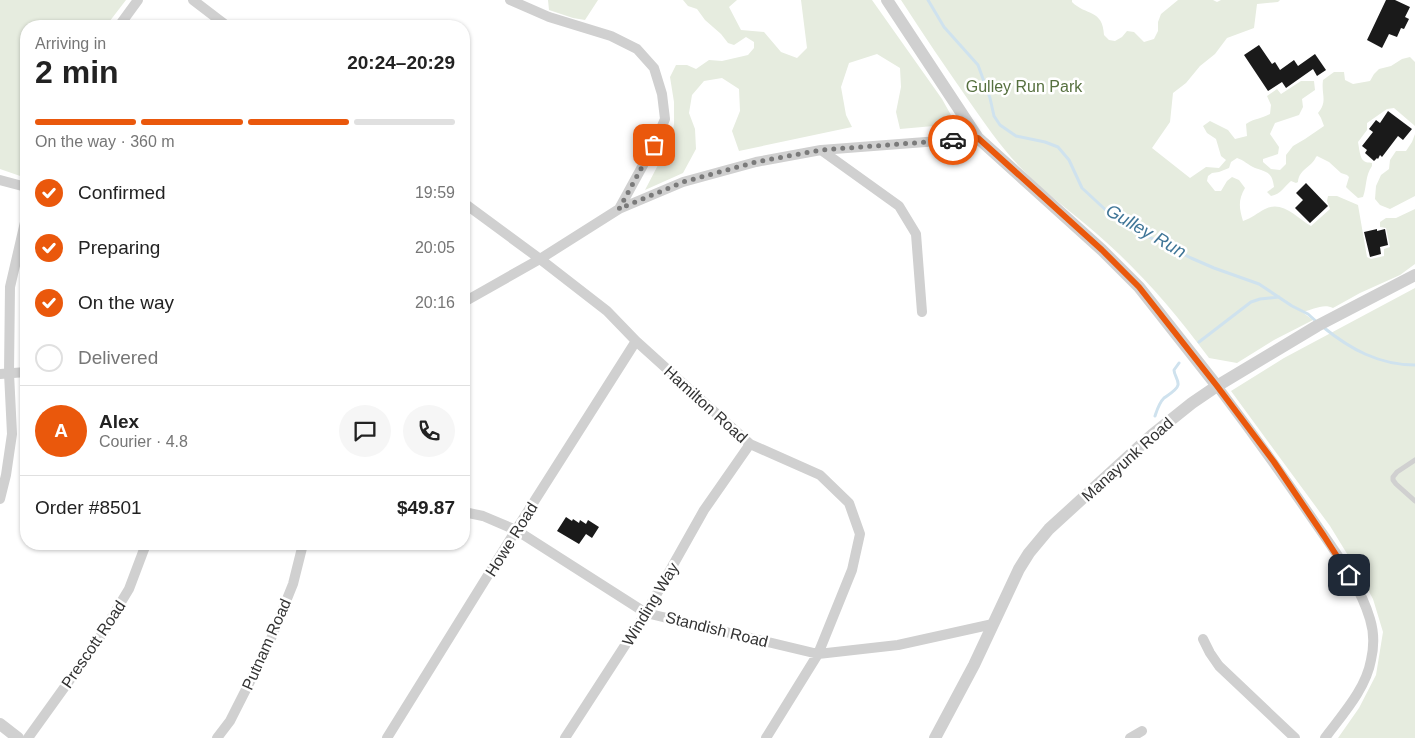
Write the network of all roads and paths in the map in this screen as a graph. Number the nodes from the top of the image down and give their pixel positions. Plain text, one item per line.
1 (138, 0) edge
2 (193, 0) edge
3 (510, 0) edge
4 (887, 0) edge
5 (123, 20) edge
6 (219, 20) edge
7 (978, 138) junction
8 (821, 150) junction
9 (0, 180) edge
10 (20, 185) edge
11 (470, 207) edge
12 (619, 209) junction
13 (20, 244) edge
14 (540, 259) junction
15 (1415, 275) edge
16 (470, 299) edge
17 (922, 312) dead end
18 (636, 340) junction
19 (20, 373) edge
20 (5, 374) edge
21 (1217, 386) junction
22 (750, 444) junction
23 (1415, 460) edge
24 (0, 499) edge
25 (1415, 501) edge
26 (470, 513) edge
27 (516, 530) junction
28 (144, 550) edge
29 (302, 550) edge
30 (646, 613) junction
31 (993, 624) junction
32 (1203, 640) dead end
33 (818, 654) junction
34 (1, 727) edge
35 (1142, 731) dead end
36 (18, 738) edge
37 (28, 738) edge
38 (217, 738) edge
39 (387, 738) edge
40 (565, 738) edge
41 (766, 738) edge
42 (935, 738) edge
43 (1130, 738) edge
44 (1295, 738) edge
45 (1325, 738) edge

1 - 5 street
2 - 6 street
3 - 12 street
4 - 7 street
7 - 8 street
7 - 21 street
8 - 12 street
8 - 17 street
9 - 10 street
11 - 14 street, Hamilton Road
12 - 14 street
13 - 20 street
14 - 16 street
14 - 18 street, Hamilton Road
15 - 21 street, Manayunk Road
18 - 22 street, Hamilton Road
18 - 27 street, Howe Road
19 - 20 street
20 - 24 street
21 - 31 street, Manayunk Road
21 - 45 street
22 - 30 street, Winding Way
22 - 33 street, Hamilton Road
23 - 25 lane
26 - 27 street, Standish Road
27 - 30 street, Standish Road
27 - 39 street, Howe Road
28 - 37 street, Prescott Road
29 - 38 street, Putnam Road
30 - 33 street, Standish Road
30 - 40 street, Winding Way
31 - 33 street, Standish Road
31 - 42 street, Manayunk Road
32 - 44 street
33 - 41 street, Hamilton Road
34 - 36 street
35 - 43 street

